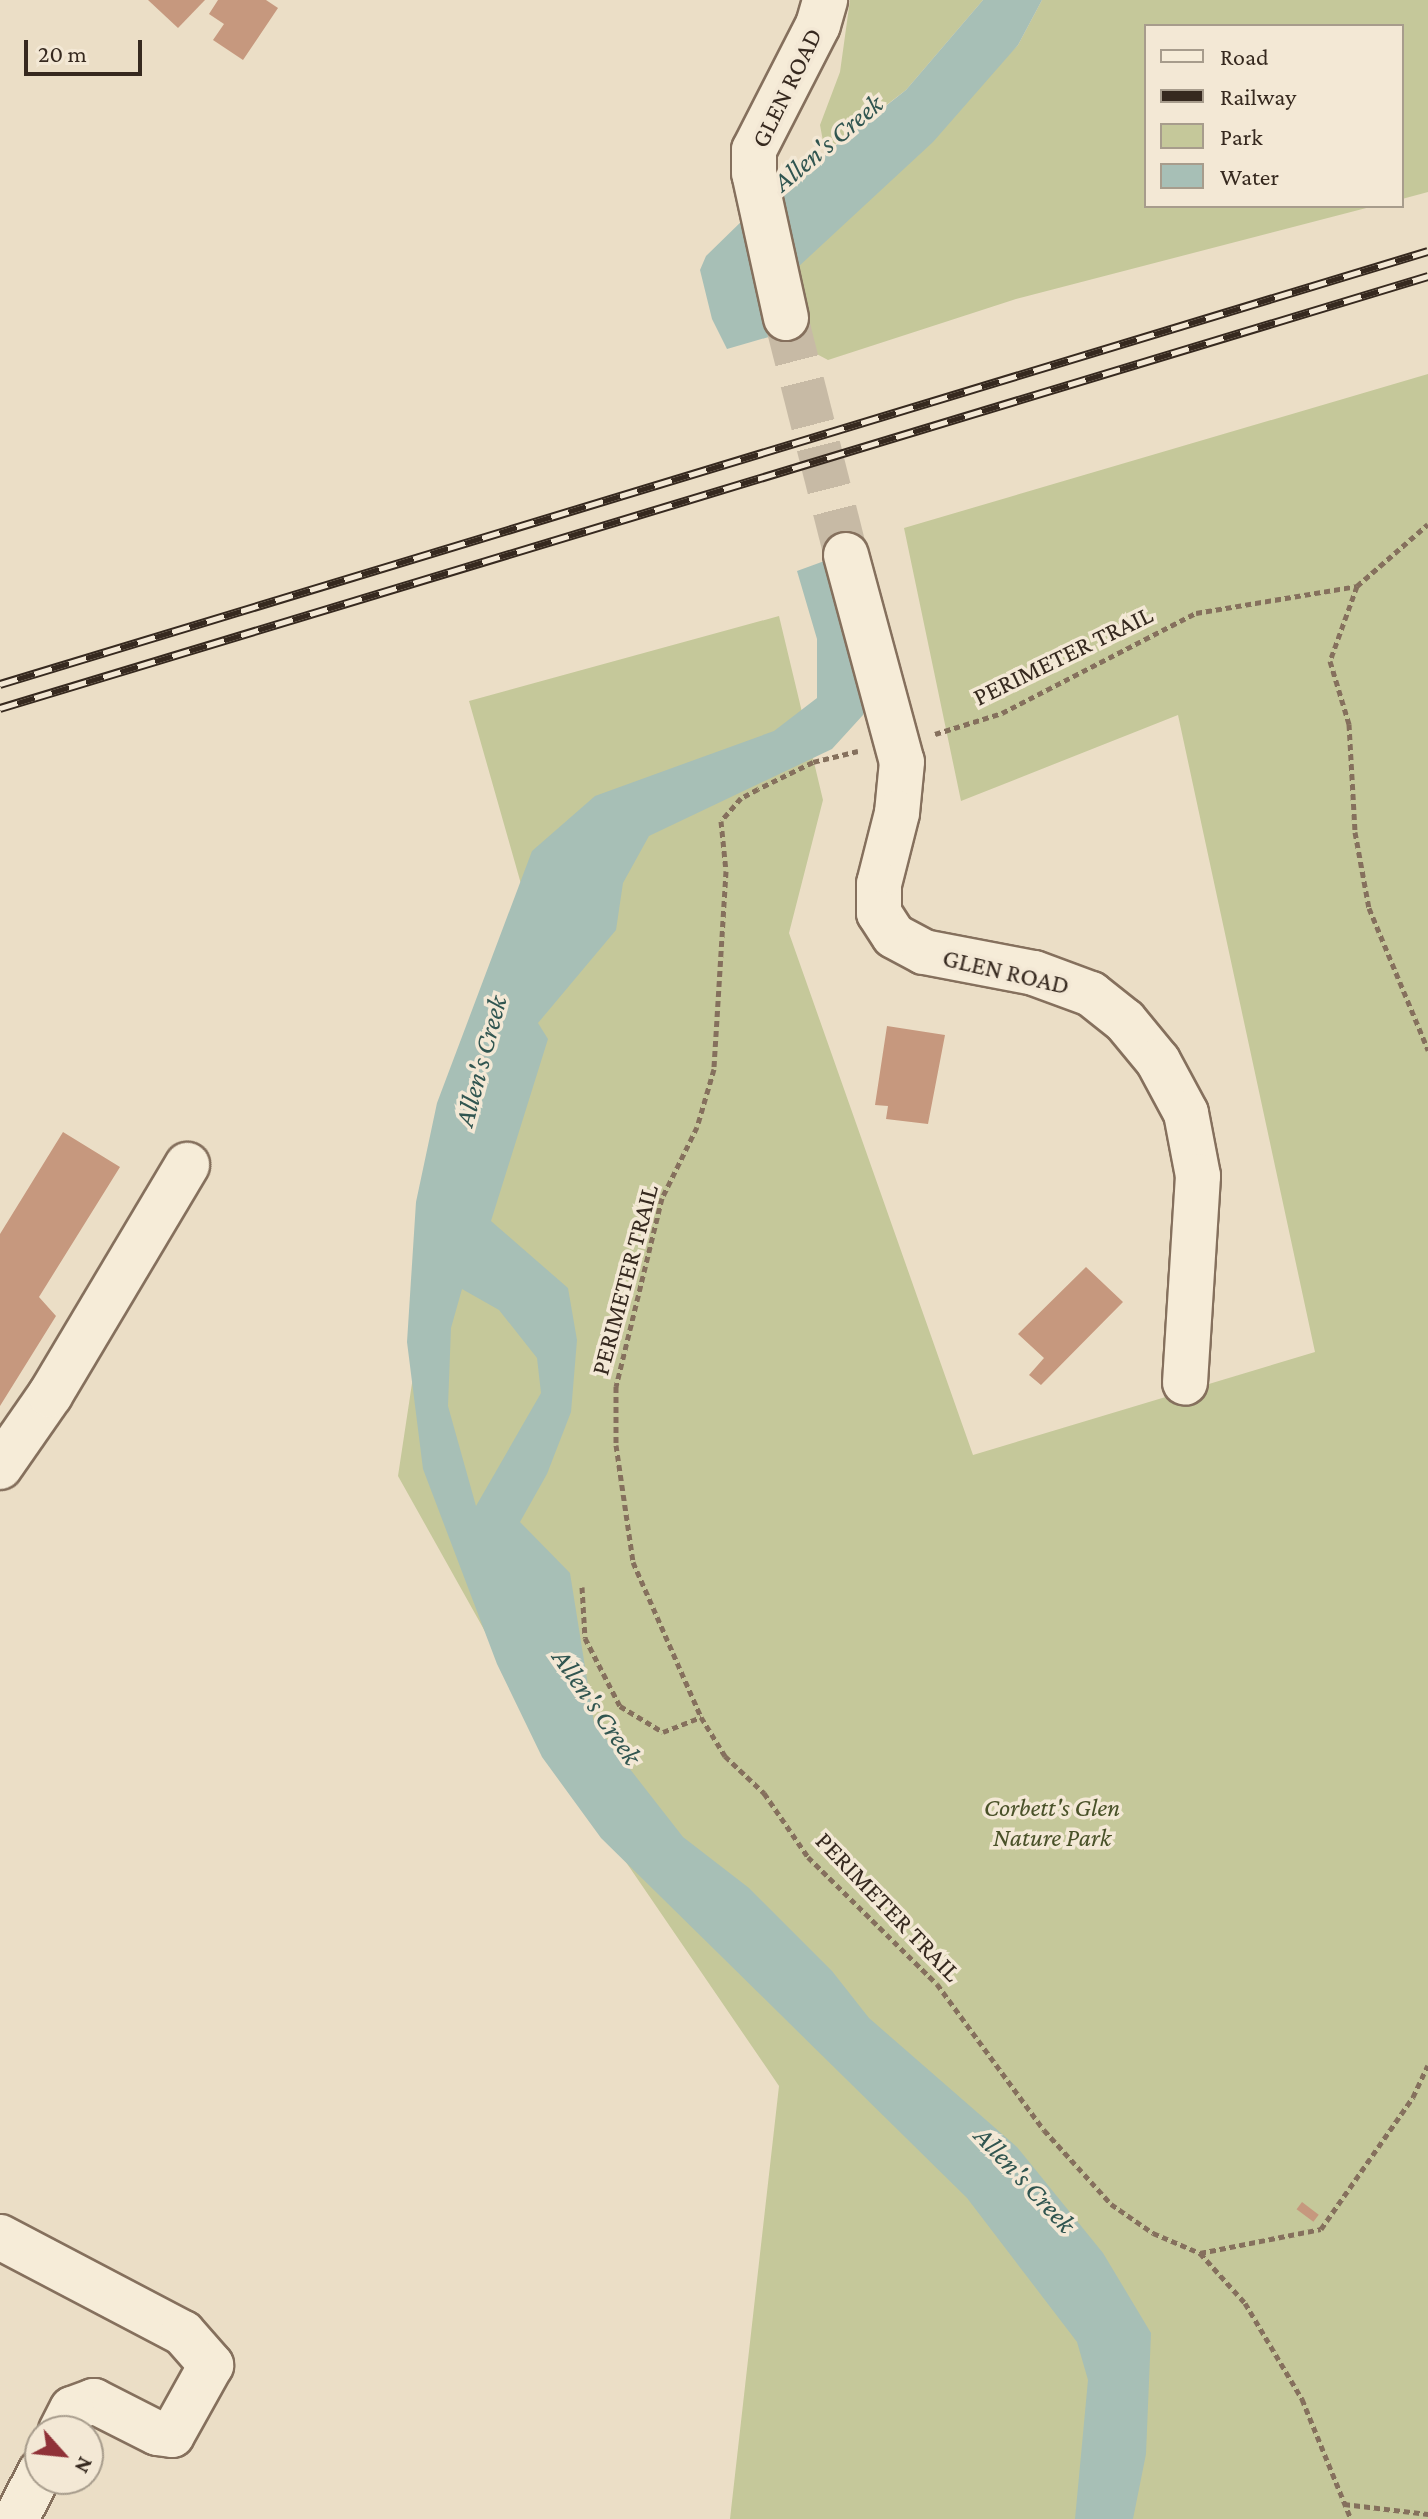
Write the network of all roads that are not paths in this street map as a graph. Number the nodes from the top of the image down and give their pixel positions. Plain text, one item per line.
1 (825, 0) edge
2 (784, 305) tunnel mouth
3 (846, 555) tunnel mouth
4 (187, 1165) dead end
5 (1185, 1383) dead end
6 (0, 1467) edge
7 (0, 2237) edge
8 (69, 2415) edge
9 (28, 2495) edge
10 (16, 2519) edge

1 - 2 street, GLEN ROAD
3 - 5 street, GLEN ROAD
4 - 6 street
7 - 8 street
9 - 10 street

